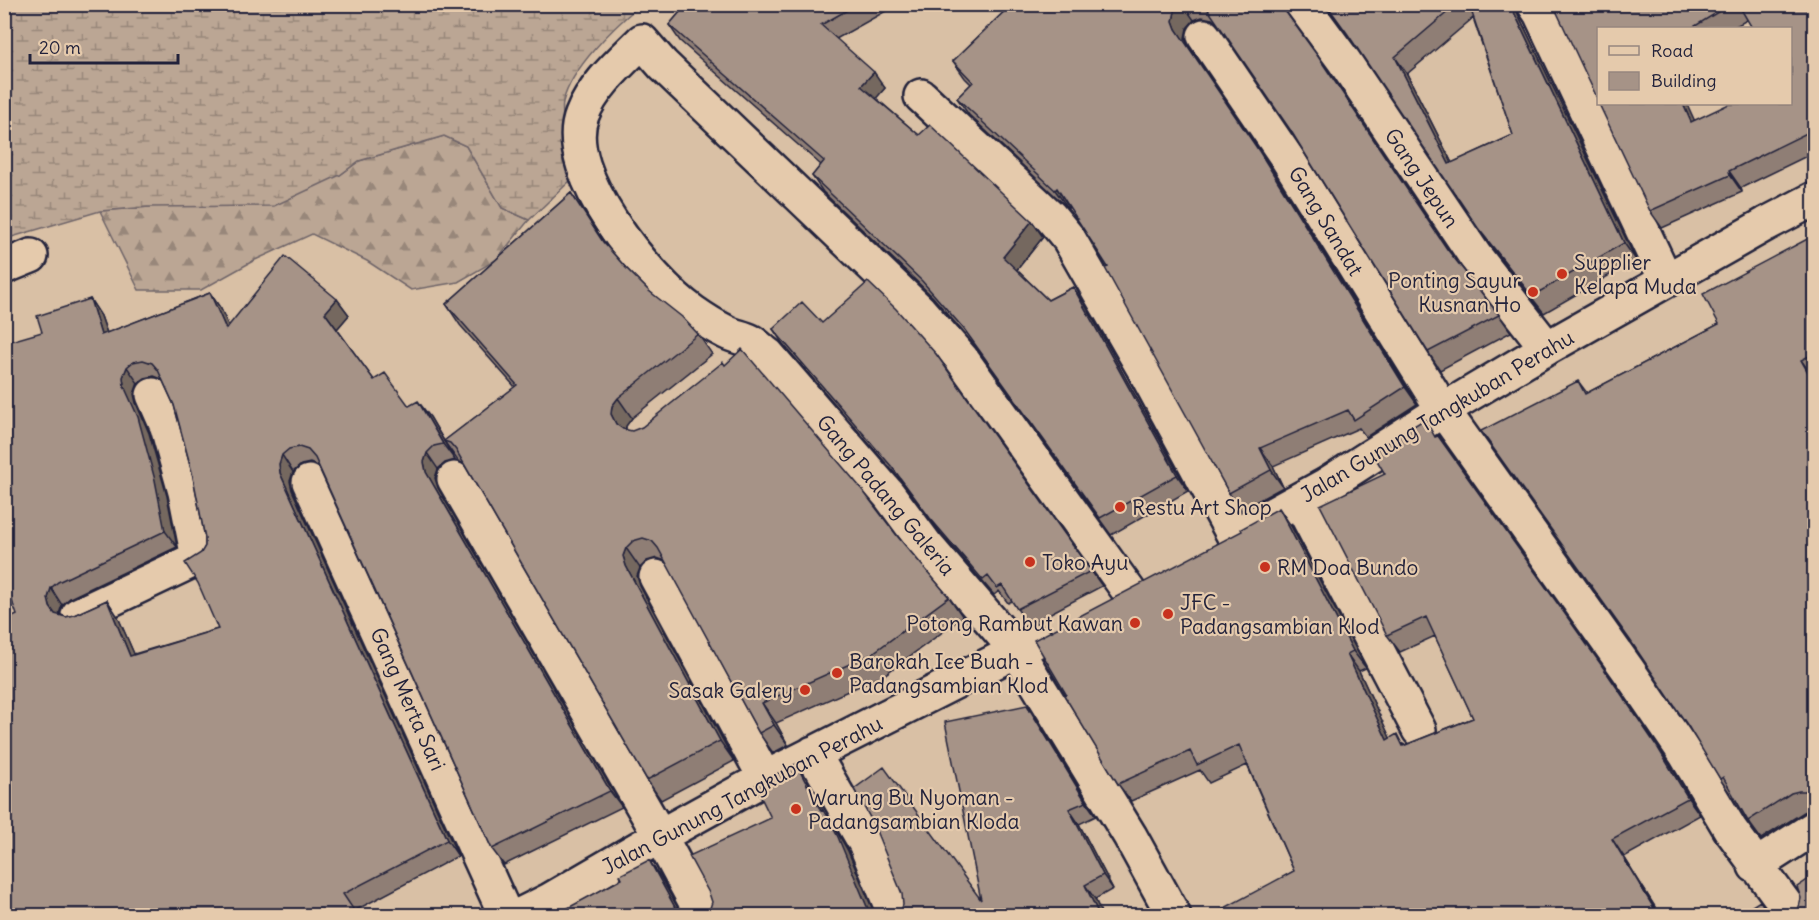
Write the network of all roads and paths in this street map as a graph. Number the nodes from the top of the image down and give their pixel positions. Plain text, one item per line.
1 (1302, 4) edge
2 (1534, 4) edge
3 (1204, 36) dead end
4 (921, 96) dead end
5 (1815, 199) edge
6 (1666, 280) junction
7 (751, 342) junction
8 (1547, 348) junction
9 (726, 367) edge
10 (153, 395) dead end
11 (1443, 410) junction
12 (454, 479) dead end
13 (309, 482) dead end
14 (1299, 500) junction
15 (656, 577) dead end
16 (1099, 609) edge
17 (78, 615) edge
18 (1058, 630) edge
19 (1017, 651) junction
20 (1419, 730) dead end
21 (813, 753) junction
22 (765, 778) junction
23 (1815, 828) edge
24 (660, 836) junction
25 (1755, 866) junction
26 (554, 908) edge
27 (506, 915) edge
28 (518, 915) edge
29 (703, 915) edge
30 (895, 915) edge
31 (1174, 915) edge
32 (1794, 915) edge

1 - 8 street, Gang Jepun
2 - 6 street
3 - 11 street, Gang Sandat
4 - 14 street, Jalan Gunung Tangkuban Perahu
5 - 6 street, Jalan Gunung Tangkuban Perahu
6 - 8 street, Jalan Gunung Tangkuban Perahu
7 - 9 street
7 - 16 street, Gang Padang Galeria
7 - 19 street, Gang Padang Galeria
8 - 11 street, Jalan Gunung Tangkuban Perahu
10 - 17 street
11 - 14 street, Jalan Gunung Tangkuban Perahu
11 - 25 street, Gang Sandat
12 - 24 street
13 - 27 street, Gang Merta Sari
14 - 20 street
15 - 22 street
18 - 19 street, Jalan Gunung Tangkuban Perahu
19 - 21 street, Jalan Gunung Tangkuban Perahu
19 - 31 street, Gang Padang Galeria
21 - 22 street, Jalan Gunung Tangkuban Perahu
21 - 30 street
22 - 24 street, Jalan Gunung Tangkuban Perahu
23 - 25 street
24 - 26 street, Jalan Gunung Tangkuban Perahu
24 - 29 street
25 - 32 street, Gang Sandat
26 - 28 street, Jalan Gunung Tangkuban Perahu

